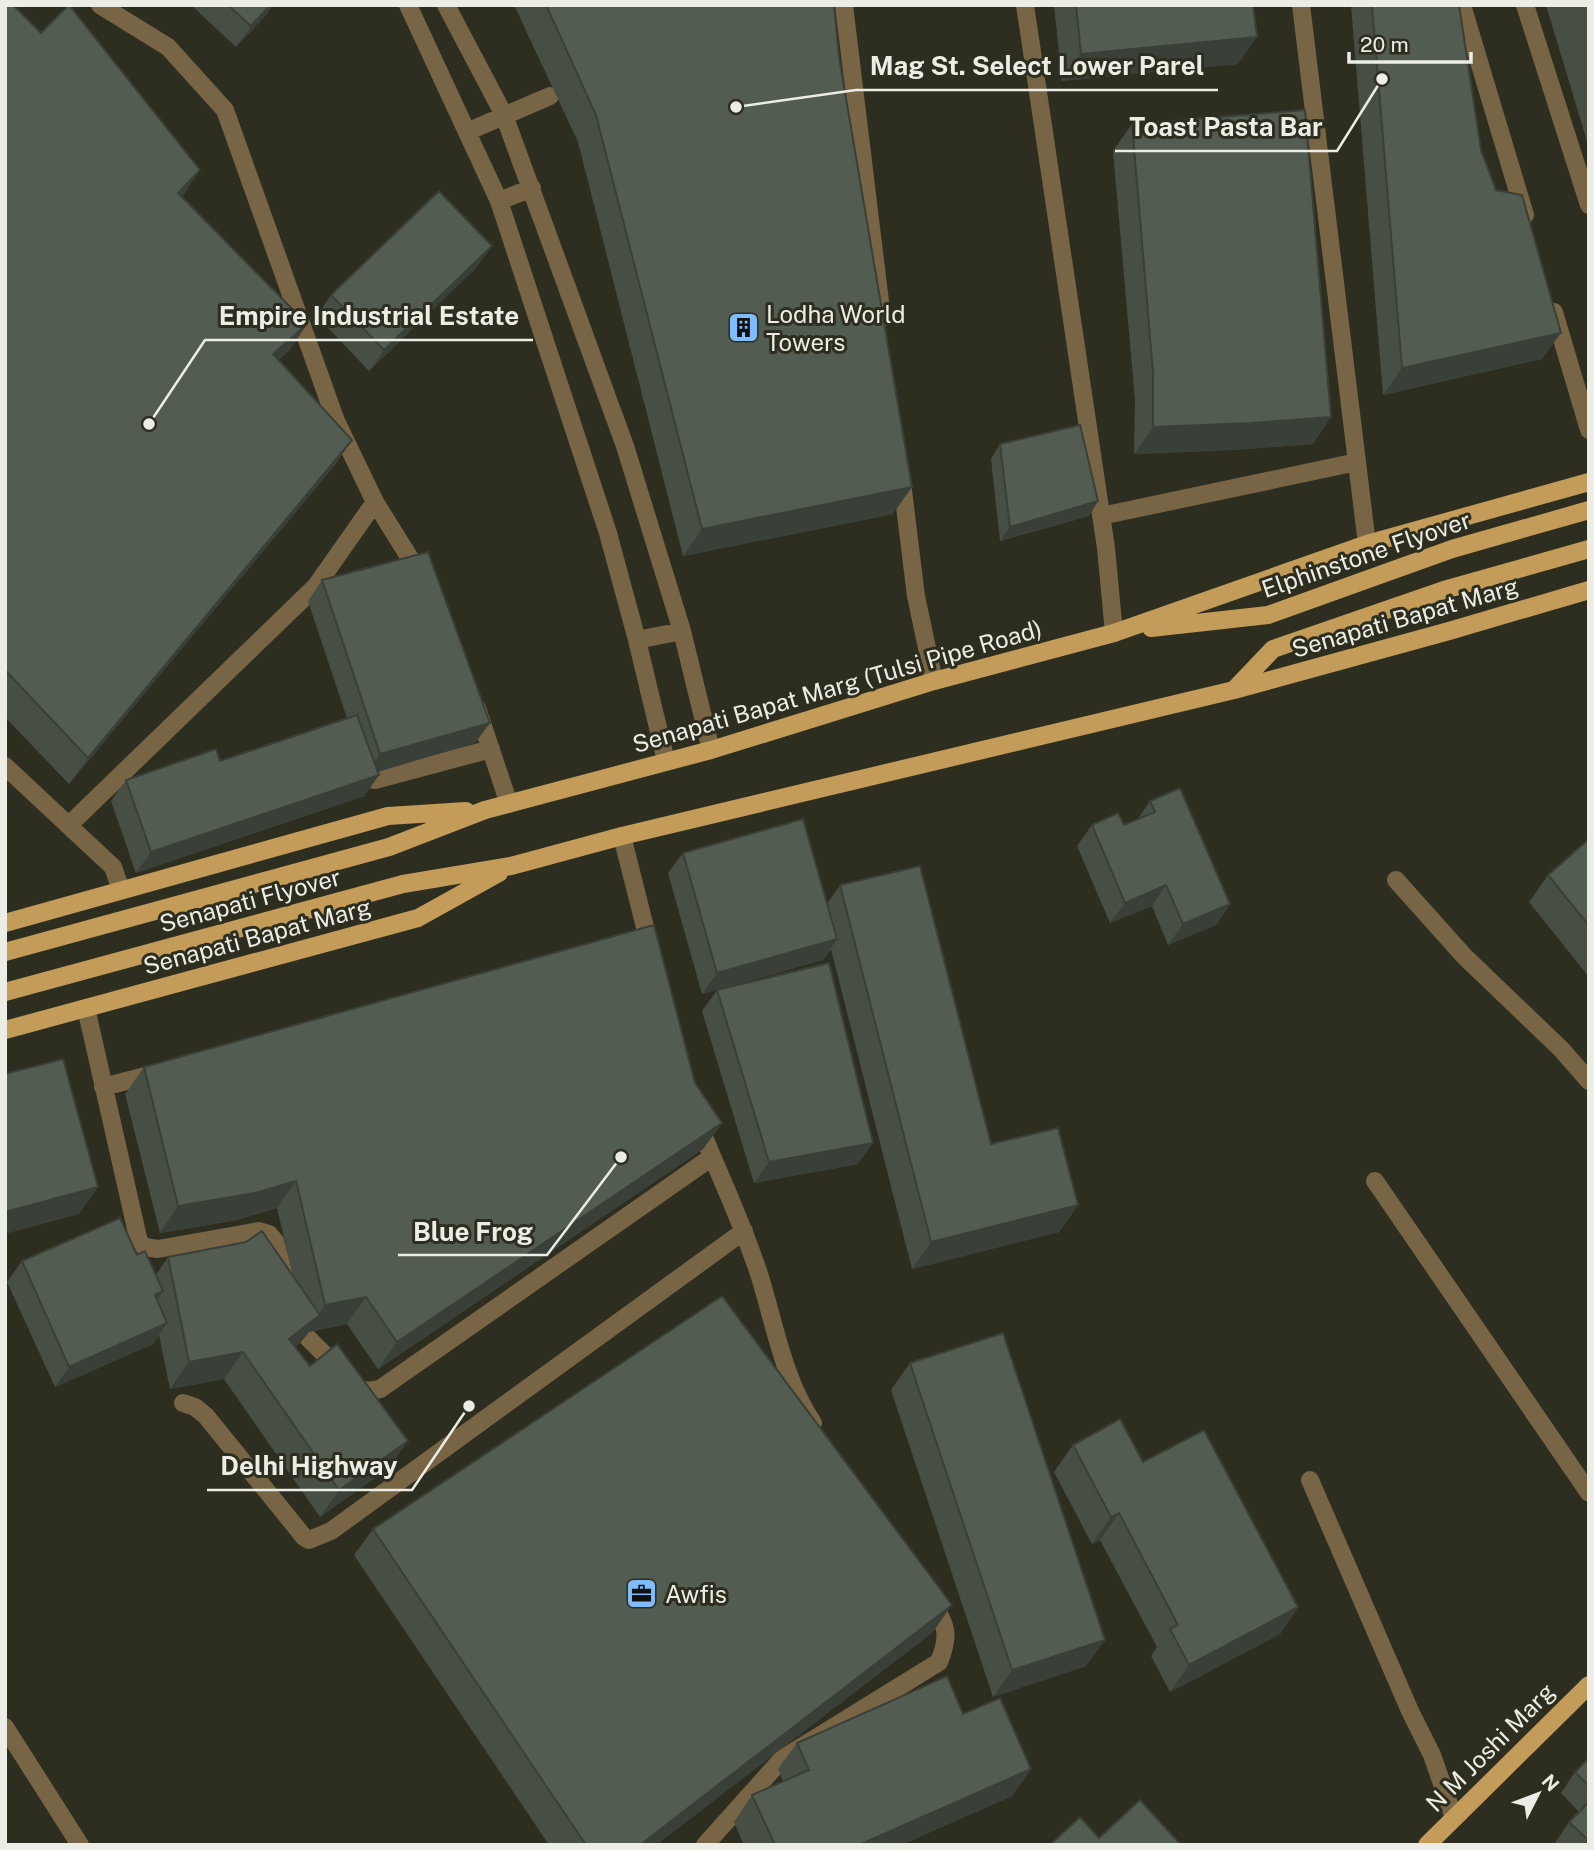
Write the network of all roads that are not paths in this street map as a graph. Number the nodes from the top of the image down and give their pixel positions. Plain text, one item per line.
1 (100, 5) edge
2 (408, 5) edge
3 (446, 5) edge
4 (844, 5) edge
5 (1025, 5) edge
6 (1301, 5) edge
7 (1462, 5) edge
8 (1525, 5) edge
9 (550, 96) dead end
10 (504, 116) junction
11 (469, 131) junction
12 (532, 188) junction
13 (499, 201) junction
14 (1589, 205) edge
15 (1529, 229) edge
16 (1549, 295) edge
17 (884, 335) edge
18 (1589, 430) edge
19 (899, 458) edge
20 (1357, 462) junction
21 (1589, 482) edge
22 (374, 502) junction
23 (1589, 510) edge
24 (1101, 516) junction
25 (1367, 544) junction
26 (1589, 549) edge
27 (428, 586) edge
28 (1589, 590) edge
29 (682, 631) junction
30 (1114, 633) junction
31 (637, 640) junction
32 (934, 681) junction
33 (1234, 690) junction
34 (473, 698) edge
35 (491, 749) junction
36 (711, 750) junction
37 (666, 761) junction
38 (5, 766) edge
39 (375, 780) edge
40 (509, 804) junction
41 (485, 810) junction
42 (69, 825) junction
43 (622, 836) junction
44 (511, 866) junction
45 (1396, 880) dead end
46 (121, 890) junction
47 (5, 923) edge
48 (5, 952) edge
49 (654, 966) edge
50 (5, 992) edge
51 (86, 1008) junction
52 (5, 1030) edge
53 (170, 1069) edge
54 (1589, 1081) edge
55 (103, 1087) junction
56 (691, 1105) edge
57 (712, 1157) junction
58 (1375, 1181) dead end
59 (744, 1231) junction
60 (183, 1403) dead end
61 (821, 1435) edge
62 (1310, 1480) dead end
63 (1589, 1493) edge
64 (919, 1583) edge
65 (1589, 1685) edge
66 (5, 1727) edge
67 (1454, 1818) junction
68 (80, 1845) edge
69 (705, 1845) edge
70 (1427, 1845) edge

1 - 22 street
2 - 11 street
3 - 10 street
4 - 17 street
5 - 24 street
6 - 20 street
7 - 15 street
8 - 14 street
9 - 10 street
10 - 11 street
10 - 12 street
11 - 13 street
12 - 13 street
12 - 29 street
13 - 31 street
16 - 18 street
19 - 32 street
20 - 24 street
20 - 25 street
21 - 25 main road
22 - 27 street
22 - 42 street
23 - 30 main road, Elphinstone Flyover
24 - 30 street
25 - 30 main road, Senapati Bapat Marg (Tulsi Pipe Road)
26 - 33 main road
28 - 33 main road, Senapati Bapat Marg
29 - 31 street
29 - 36 street
30 - 32 main road, Senapati Bapat Marg (Tulsi Pipe Road)
31 - 37 street
32 - 36 main road, Senapati Bapat Marg (Tulsi Pipe Road)
33 - 43 main road
34 - 35 street
35 - 39 street
35 - 40 street
36 - 37 main road, Senapati Bapat Marg (Tulsi Pipe Road)
37 - 40 main road, Senapati Bapat Marg (Tulsi Pipe Road)
38 - 42 street
40 - 41 main road, Senapati Bapat Marg (Tulsi Pipe Road)
41 - 46 main road
41 - 48 main road, Senapati Flyover
42 - 46 street
43 - 44 main road
43 - 49 street
44 - 50 main road, Senapati Flyover
44 - 51 main road, Senapati Bapat Marg
45 - 54 street
46 - 47 main road
51 - 52 main road, Senapati Bapat Marg
51 - 55 street
53 - 55 street
55 - 57 street
56 - 57 street
57 - 59 street
58 - 63 street
59 - 60 street
59 - 61 street
62 - 67 street
64 - 69 street
65 - 67 main road, N M Joshi Marg
66 - 68 street
67 - 70 main road, N M Joshi Marg

